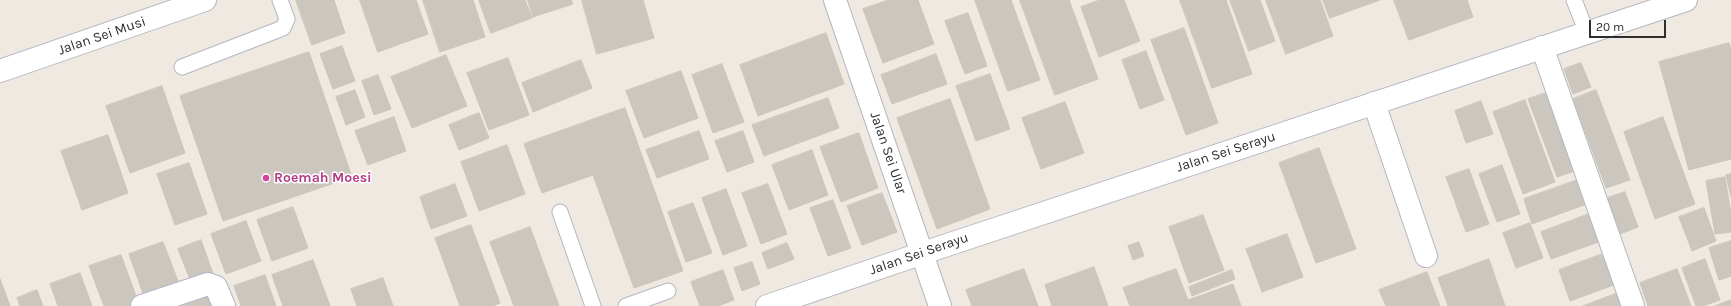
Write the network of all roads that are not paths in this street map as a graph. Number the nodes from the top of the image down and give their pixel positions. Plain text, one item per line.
1 (204, 0) edge
2 (280, 0) edge
3 (835, 0) edge
4 (1574, 0) edge
5 (1686, 0) edge
6 (1587, 33) junction
7 (1542, 47) junction
8 (182, 67) dead end
9 (0, 71) edge
10 (1374, 103) junction
11 (560, 212) dead end
12 (923, 253) junction
13 (1426, 256) dead end
14 (668, 291) dead end
15 (142, 306) edge
16 (224, 306) edge
17 (593, 306) edge
18 (626, 306) edge
19 (767, 306) edge
20 (940, 306) edge
21 (1634, 306) edge

1 - 9 street, Jalan Sei Musi
2 - 8 lane
3 - 12 street, Jalan Sei Ular
4 - 6 lane
5 - 6 street, Jalan Sei Serayu
6 - 7 street, Jalan Sei Serayu
7 - 10 street, Jalan Sei Serayu
7 - 21 street
10 - 12 street, Jalan Sei Serayu
10 - 13 street
11 - 17 lane
12 - 19 street, Jalan Sei Serayu
12 - 20 street, Jalan Sei Ular
14 - 18 lane
15 - 16 street

